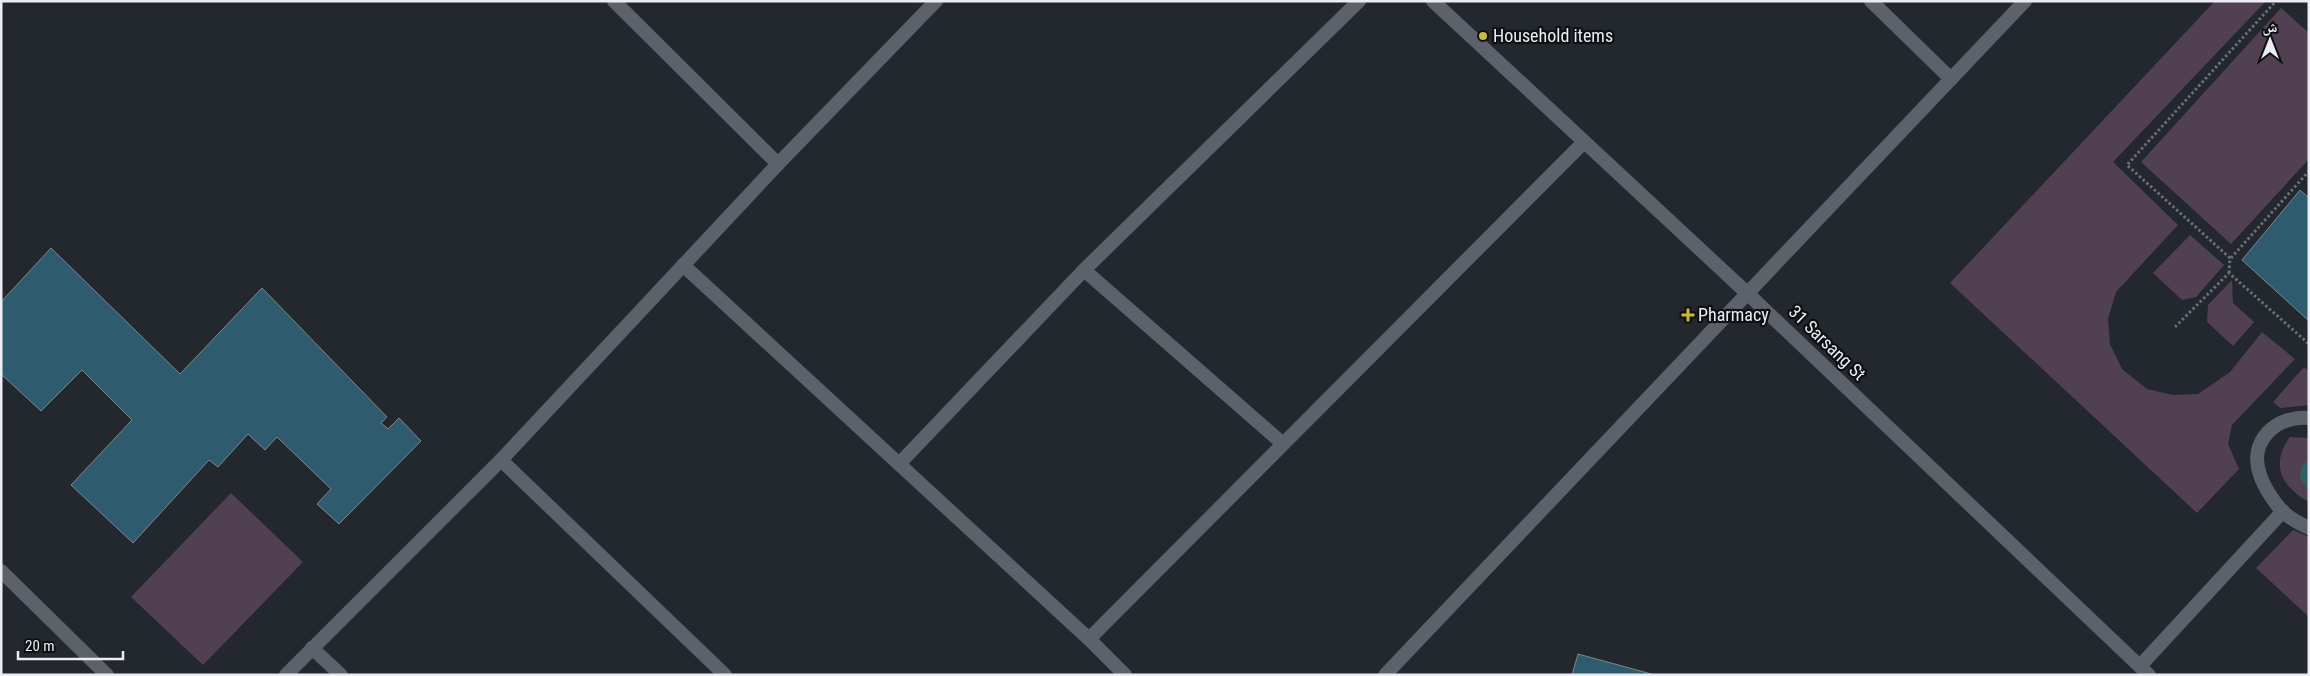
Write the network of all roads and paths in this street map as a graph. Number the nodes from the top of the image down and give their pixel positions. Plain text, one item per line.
1 (614, 1) edge
2 (936, 1) edge
3 (1359, 1) edge
4 (1433, 1) edge
5 (1871, 1) edge
6 (2025, 1) edge
7 (2276, 1) edge
8 (1950, 80) junction
9 (1584, 142) junction
10 (778, 164) junction
11 (2309, 171) edge
12 (2230, 258) junction
13 (683, 265) junction
14 (1084, 270) junction
15 (2229, 273) junction
16 (1747, 293) junction
17 (2175, 327) dead end
18 (2309, 344) edge
19 (2309, 418) edge
20 (1282, 443) junction
21 (501, 460) junction
22 (899, 464) junction
23 (2282, 512) junction
24 (2309, 528) edge
25 (2, 573) edge
26 (1089, 639) junction
27 (312, 648) junction
28 (2144, 670) edge
29 (107, 675) edge
30 (286, 675) edge
31 (341, 675) edge
32 (725, 675) edge
33 (1124, 675) edge
34 (1385, 675) edge

1 - 10 street
2 - 10 street
3 - 14 street
4 - 9 street, 31 Sarsang St
5 - 8 street
6 - 8 street
7 - 12 path
8 - 16 street
9 - 16 street, 31 Sarsang St
9 - 20 street
10 - 13 street
11 - 12 path
12 - 15 path
13 - 21 street
13 - 22 street
14 - 20 street
14 - 22 street
15 - 17 path
15 - 18 path
16 - 28 street, 31 Sarsang St
16 - 34 street
19 - 23 street
20 - 26 street
21 - 27 street
21 - 32 street
22 - 26 street
23 - 24 street
23 - 28 street
25 - 29 street
26 - 33 street
27 - 30 street
27 - 31 street

